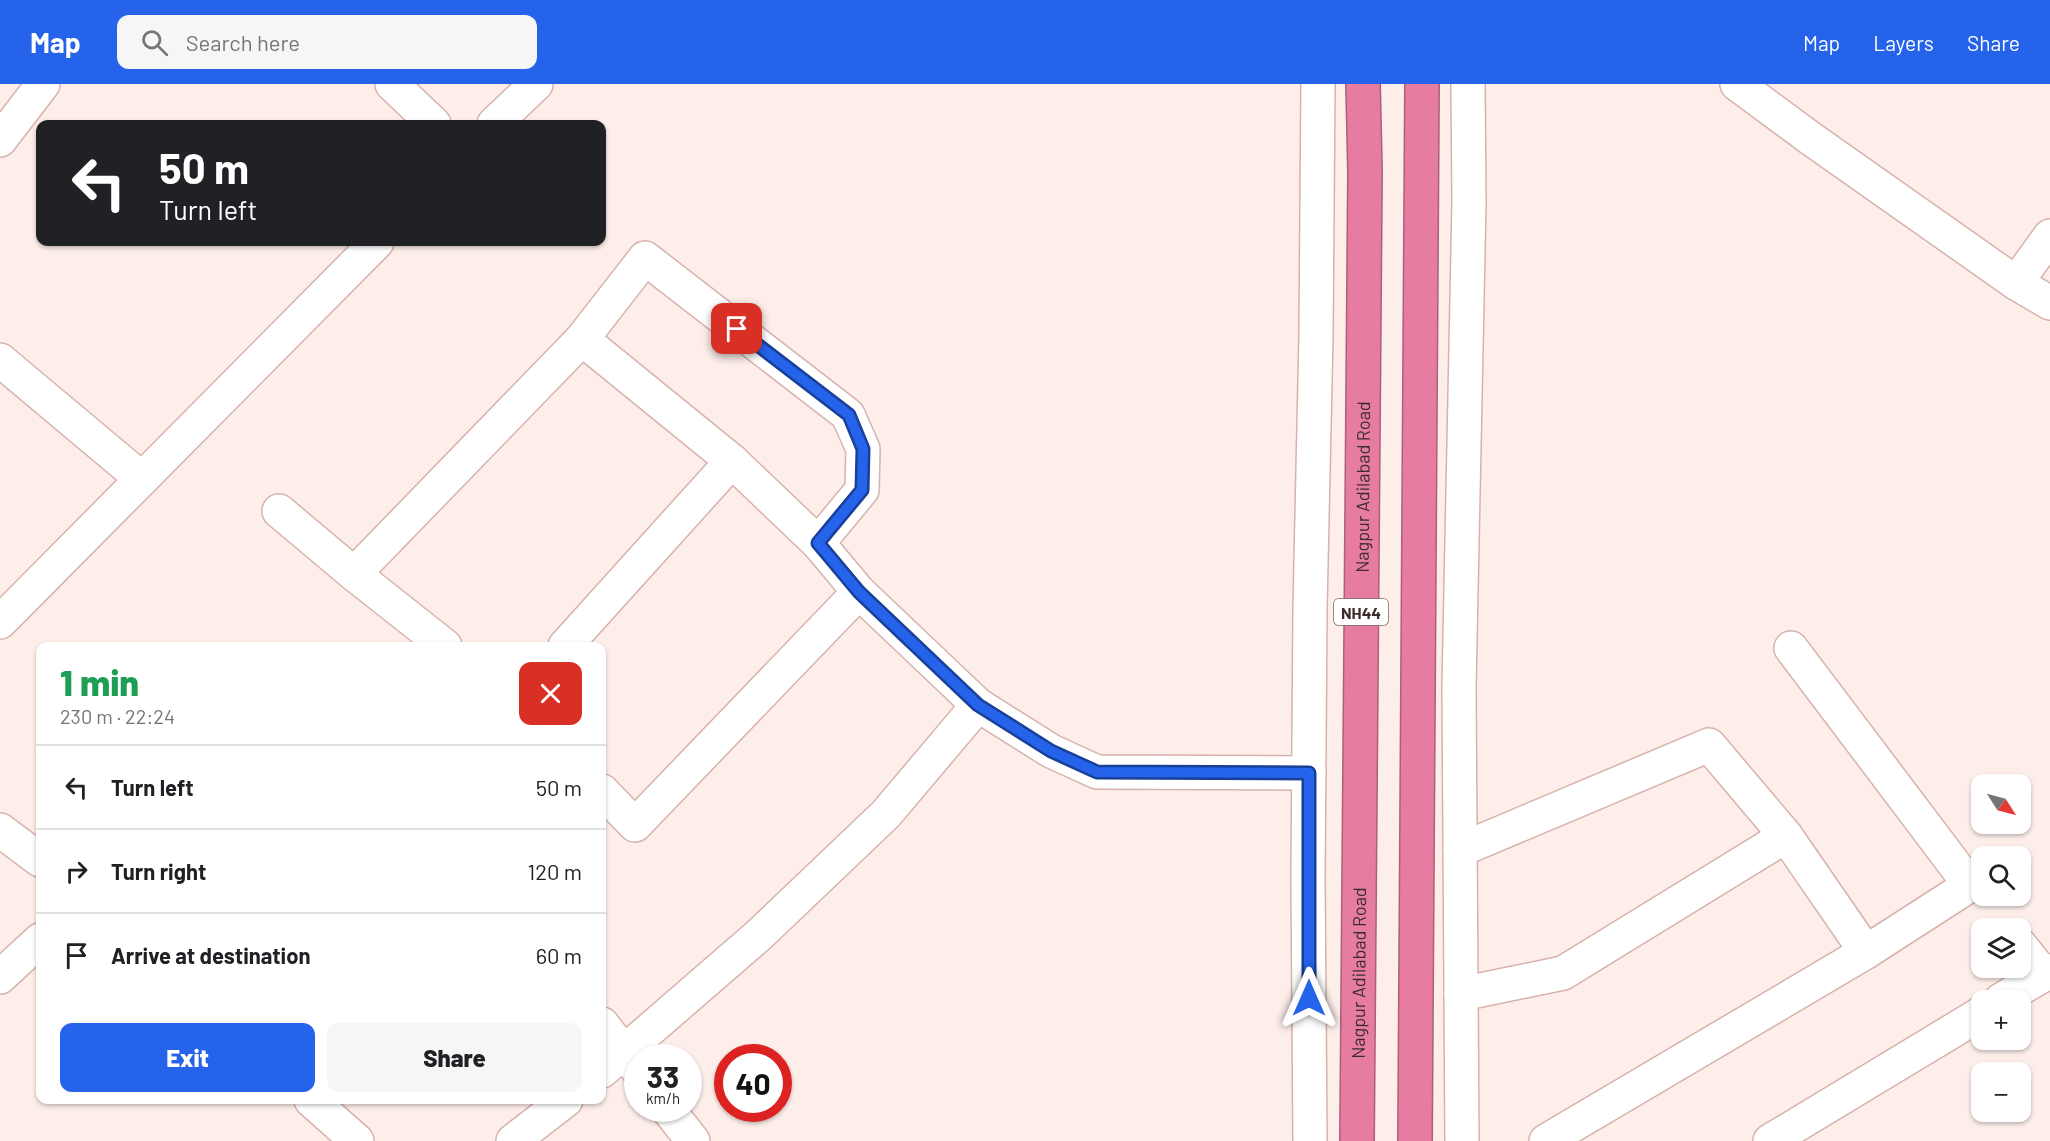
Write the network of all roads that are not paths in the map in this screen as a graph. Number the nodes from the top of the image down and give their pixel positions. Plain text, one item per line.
1 (43, 84) edge
2 (392, 84) edge
3 (536, 84) edge
4 (1318, 84) edge
5 (1363, 84) edge
6 (1422, 84) edge
7 (1468, 84) edge
8 (1737, 84) edge
9 (430, 120) edge
10 (498, 120) edge
11 (0, 140) edge
12 (2050, 236) edge
13 (372, 246) edge
14 (2016, 283) junction
15 (2050, 303) edge
16 (582, 339) junction
17 (0, 360) edge
18 (732, 461) junction
19 (142, 478) junction
20 (279, 512) dead end
21 (818, 543) junction
22 (354, 574) junction
23 (859, 592) junction
24 (0, 622) edge
25 (439, 642) edge
26 (569, 642) edge
27 (1791, 648) dead end
28 (978, 705) junction
29 (1309, 773) junction
30 (606, 795) edge
31 (0, 830) edge
32 (1785, 836) junction
33 (1460, 850) junction
34 (36, 857) edge
35 (36, 944) edge
36 (1866, 952) junction
37 (2031, 956) edge
38 (2047, 973) edge
39 (0, 977) edge
40 (2018, 990) edge
41 (1461, 994) junction
42 (1971, 1019) edge
43 (606, 1033) edge
44 (621, 1065) edge
45 (315, 1104) edge
46 (561, 1104) edge
47 (678, 1122) edge
48 (357, 1141) edge
49 (513, 1141) edge
50 (693, 1141) edge
51 (1310, 1141) edge
52 (1357, 1141) edge
53 (1414, 1141) edge
54 (1462, 1141) edge
55 (1546, 1141) edge
56 (1770, 1141) edge

1 - 11 street
2 - 9 street
3 - 10 street
4 - 29 street
5 - 52 highway, Nagpur Adilabad Road / NH44
6 - 53 highway
7 - 33 street
8 - 14 street
12 - 14 street
13 - 19 street
14 - 15 street
16 - 18 street
16 - 21 street
16 - 22 street
17 - 19 street
18 - 21 street
18 - 26 street
19 - 24 street
20 - 22 street
21 - 23 street
22 - 25 street
23 - 28 street
23 - 30 street
27 - 36 street
28 - 29 street
28 - 44 street
29 - 51 street
31 - 34 street
32 - 33 street
32 - 36 street
32 - 41 street
33 - 41 street
35 - 39 street
36 - 55 street
37 - 38 street
38 - 40 street
41 - 54 street
42 - 56 street
43 - 44 street
45 - 48 street
46 - 49 street
47 - 50 street

